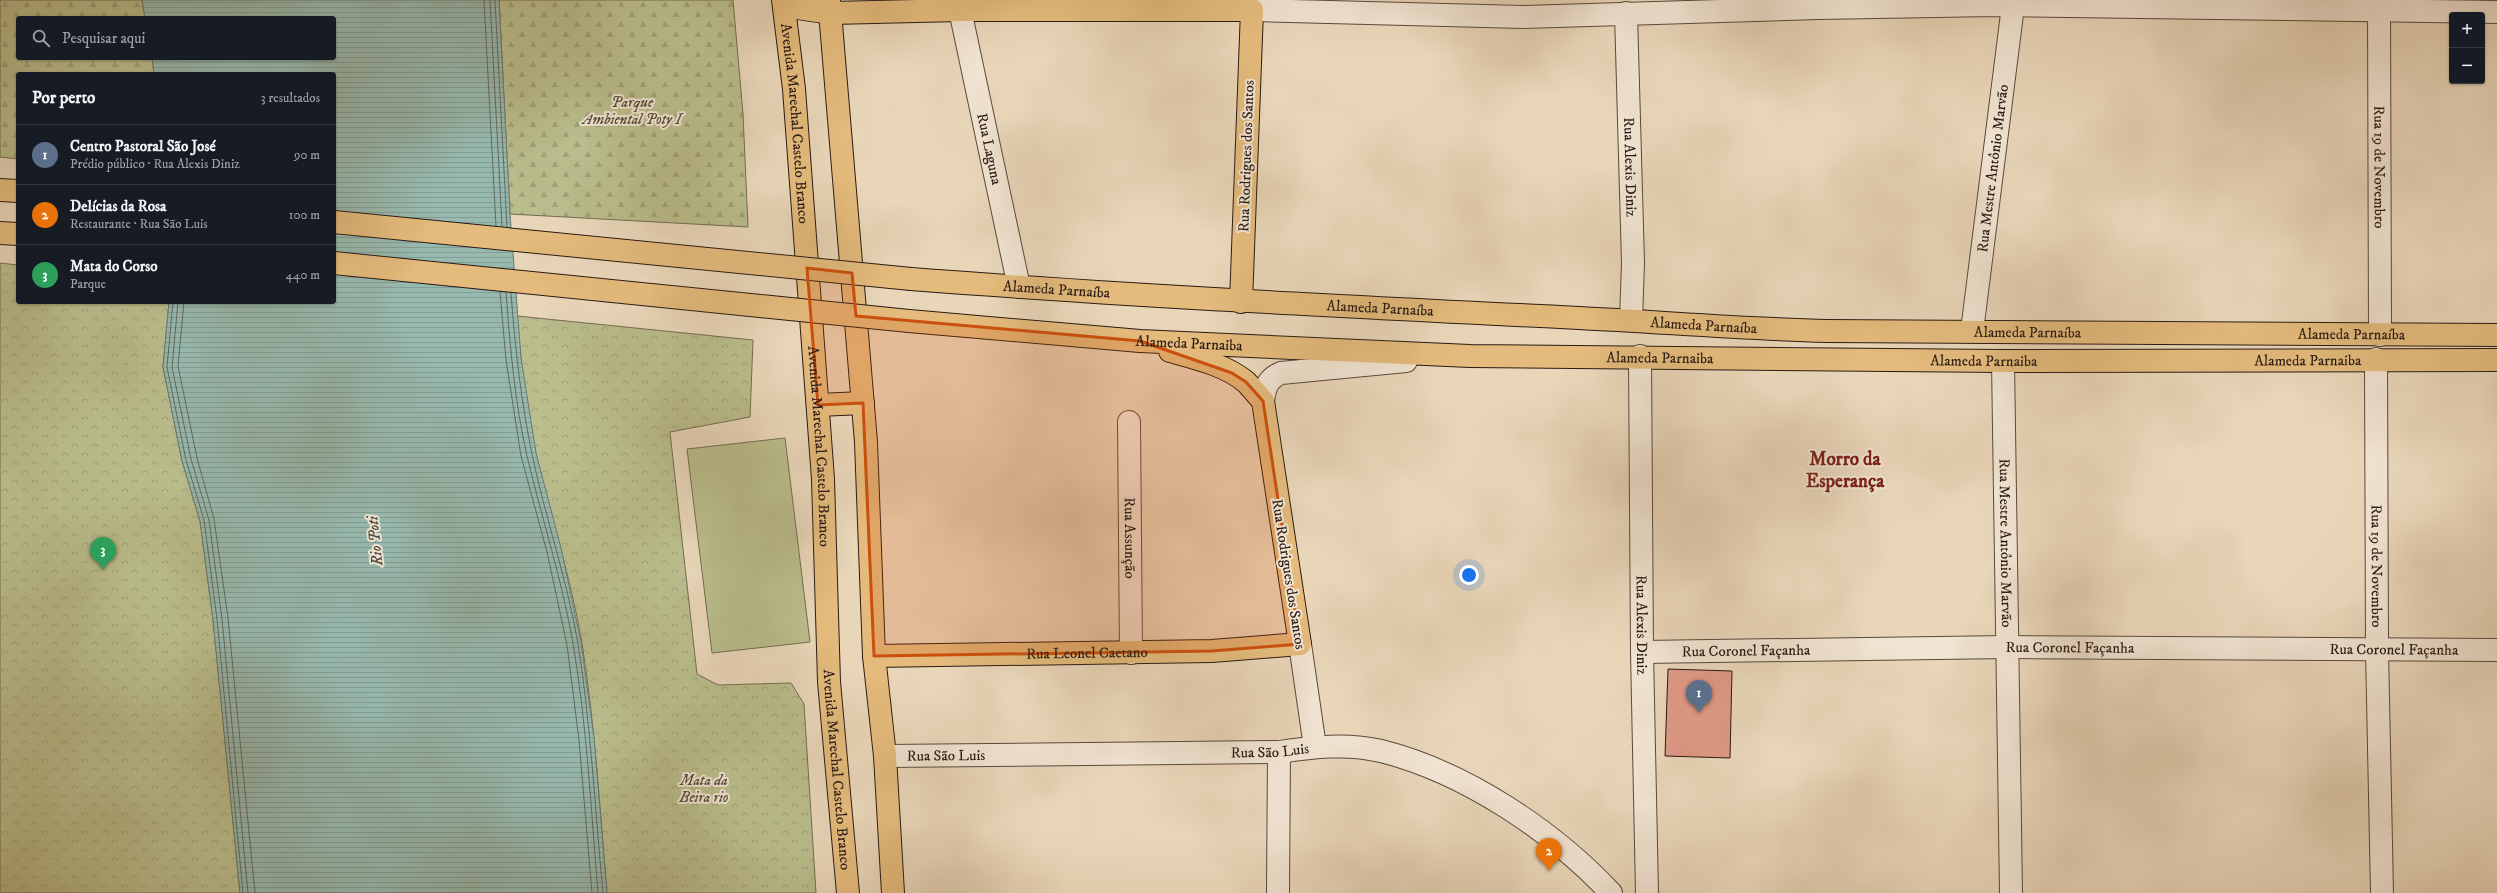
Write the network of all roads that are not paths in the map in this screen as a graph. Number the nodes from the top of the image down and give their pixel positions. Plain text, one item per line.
1 (783, 3) edge
2 (1819, 4) edge
3 (2068, 4) edge
4 (2379, 5) edge
5 (2013, 6) junction
6 (830, 7) edge
7 (1522, 9) edge
8 (960, 10) junction
9 (1252, 10) junction
10 (2497, 12) edge
11 (1626, 13) junction
12 (0, 190) edge
13 (16, 191) edge
14 (336, 222) edge
15 (0, 233) edge
16 (16, 234) edge
17 (336, 263) edge
18 (1019, 287) junction
19 (1241, 302) junction
20 (1631, 320) junction
21 (1972, 331) junction
22 (2380, 335) junction
23 (2497, 335) edge
24 (1140, 341) junction
25 (1470, 356) junction
26 (1640, 356) junction
27 (2376, 359) junction
28 (2497, 360) edge
29 (2003, 361) junction
30 (1263, 401) junction
31 (863, 403) junction
32 (818, 405) junction
33 (1129, 422) dead end
34 (1300, 644) junction
35 (2008, 647) junction
36 (2377, 649) junction
37 (2497, 650) edge
38 (1642, 652) junction
39 (1131, 653) junction
40 (874, 656) junction
41 (1315, 747) junction
42 (1279, 752) junction
43 (885, 756) junction
44 (848, 893) edge
45 (893, 893) edge
46 (1278, 893) edge
47 (1611, 893) edge
48 (1647, 893) edge
49 (2011, 893) edge
50 (2382, 893) edge

1 - 6 main road
1 - 32 main road, Avenida Marechal Castelo Branco
2 - 5 street
2 - 11 street
3 - 4 street
3 - 5 street
4 - 10 street
4 - 22 street, Rua 19 de Novembro
5 - 21 street, Rua Mestre Antônio Marvão
6 - 8 main road
6 - 31 main road
7 - 9 street
7 - 11 street
8 - 9 main road
8 - 18 street, Rua Laguna
9 - 19 main road, Rua Rodrigues dos Santos
11 - 20 street, Rua Alexis Diniz
12 - 13 main road
14 - 18 main road, Alameda Parnaíba, bridge
15 - 16 main road
17 - 24 main road, Alameda Parnaiba, bridge
18 - 19 main road, Alameda Parnaíba
19 - 20 main road, Alameda Parnaíba
20 - 21 main road, Alameda Parnaíba
21 - 22 main road, Alameda Parnaíba
22 - 23 main road, Alameda Parnaíba
24 - 25 main road, Alameda Parnaiba
24 - 30 main road
25 - 26 main road, Alameda Parnaiba
25 - 30 street, Alameda Parnaiba
26 - 29 main road, Alameda Parnaiba
26 - 38 street, Rua Alexis Diniz
27 - 28 main road, Alameda Parnaiba
27 - 29 main road, Alameda Parnaiba
27 - 36 street, Rua 19 de Novembro
29 - 35 street, Rua Mestre Antônio Marvão
30 - 34 main road, Rua Rodrigues dos Santos
31 - 32 main road
31 - 40 main road
32 - 44 main road, Avenida Marechal Castelo Branco
33 - 39 street, Rua Assunção
34 - 39 main road, Rua Leonel Caetano
34 - 41 street, Rua Rodrigues dos Santos
35 - 36 street, Rua Coronel Façanha
35 - 38 street, Rua Coronel Façanha
35 - 49 street, Rua Mestre Antônio Marvão
36 - 37 street, Rua Coronel Façanha
36 - 50 street, Rua 19 de Novembro
38 - 48 street, Rua Alexis Diniz
39 - 40 main road, Rua Leonel Caetano
40 - 43 main road
41 - 42 street, Rua São Luis
41 - 47 street, Rua São Luis
42 - 43 street, Rua São Luis
42 - 46 street
43 - 45 main road

